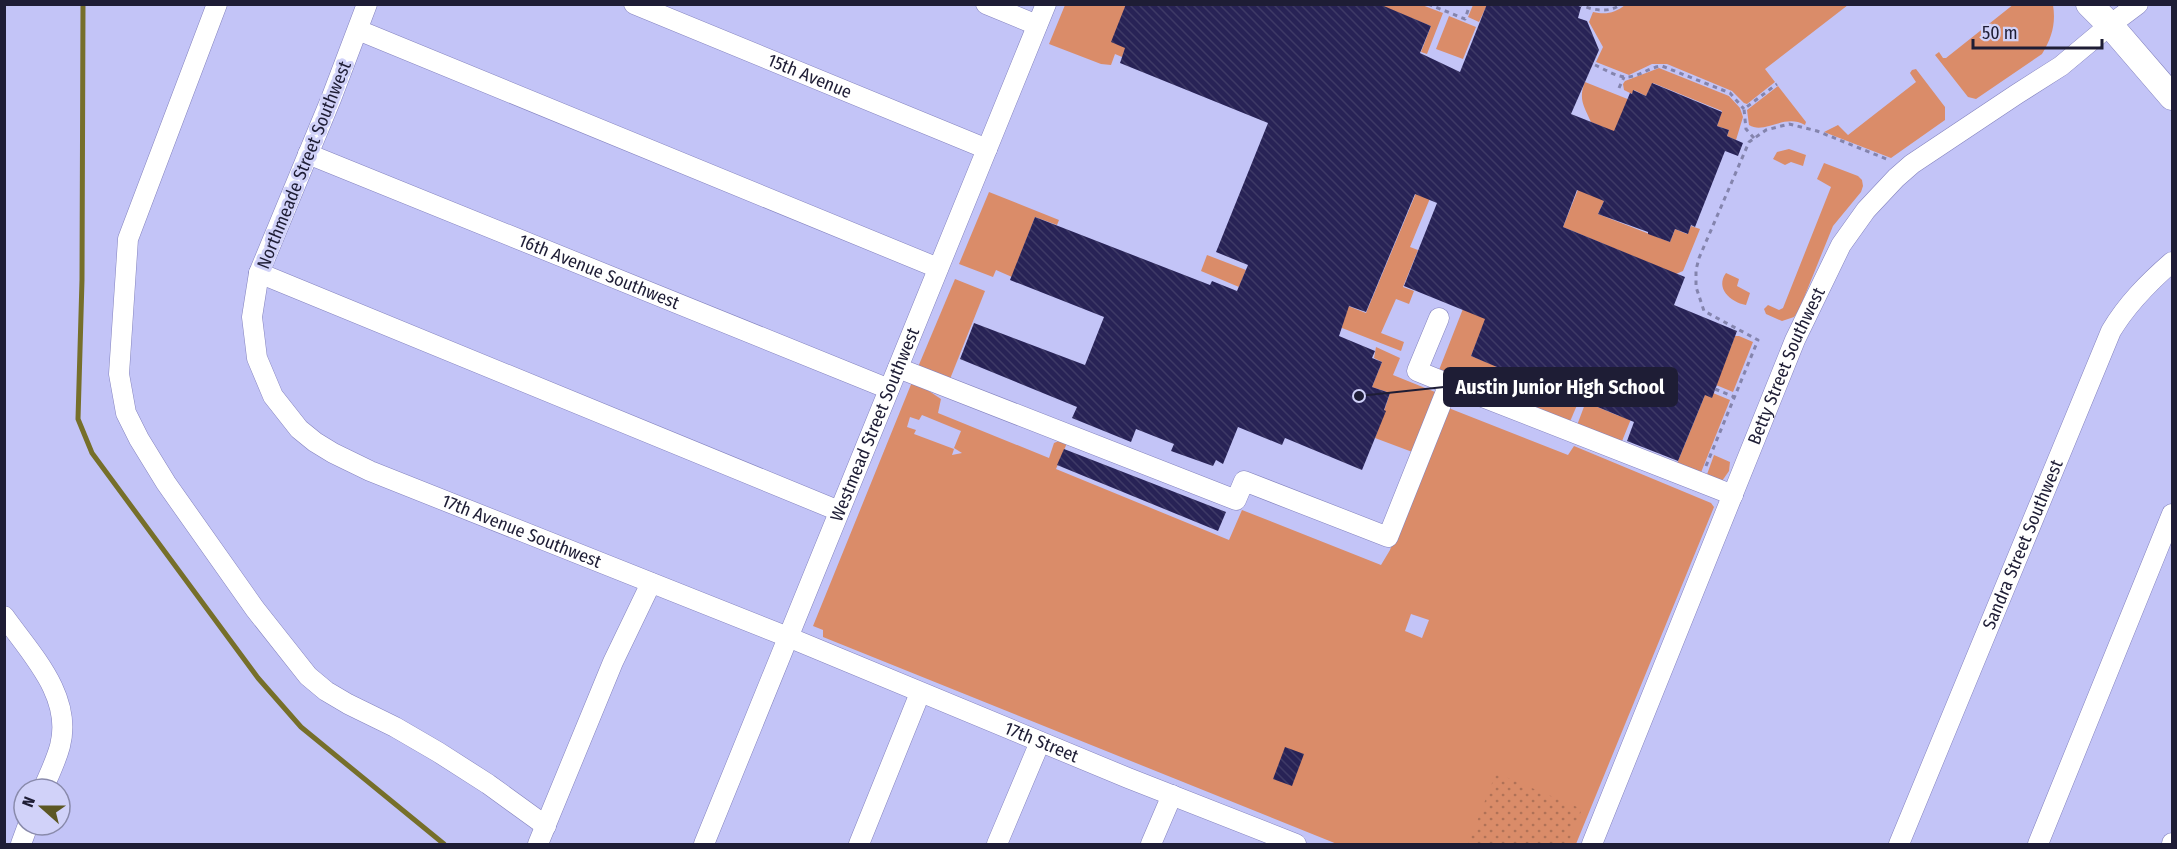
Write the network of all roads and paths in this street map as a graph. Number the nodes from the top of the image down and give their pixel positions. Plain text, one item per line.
1 (217, 4) edge
2 (367, 4) edge
3 (634, 4) edge
4 (986, 4) edge
5 (1046, 4) edge
6 (1428, 4) edge
7 (1470, 4) edge
8 (1578, 4) edge
9 (1621, 4) edge
10 (2089, 4) edge
11 (2138, 4) edge
12 (1037, 25) junction
13 (2110, 25) junction
14 (358, 30) junction
15 (1595, 65) dead end
16 (1623, 77) junction
17 (1777, 84) dead end
18 (1619, 88) dead end
19 (2172, 97) edge
20 (1744, 109) junction
21 (1754, 138) junction
22 (987, 149) junction
23 (308, 154) junction
24 (1891, 160) dead end
25 (2172, 262) edge
26 (938, 268) junction
27 (259, 273) junction
28 (1439, 318) dead end
29 (898, 368) junction
30 (1449, 384) junction
31 (890, 389) junction
32 (1715, 389) dead end
33 (273, 396) joint
34 (1734, 397) junction
35 (1700, 482) junction
36 (1733, 495) junction
37 (839, 511) junction
38 (2172, 514) edge
39 (651, 582) junction
40 (4, 616) edge
41 (788, 637) junction
42 (920, 693) junction
43 (1040, 742) junction
44 (48, 777) edge
45 (1172, 795) junction
46 (546, 826) junction
47 (1288, 843) edge
48 (538, 844) edge
49 (704, 844) edge
50 (859, 844) edge
51 (997, 844) edge
52 (1151, 844) edge
53 (1592, 844) edge
54 (1899, 844) edge
55 (2038, 844) edge

1 - 46 street
2 - 14 street, Northmeade Street Southwest
3 - 22 street, 15th Avenue
4 - 12 street
5 - 12 street, Westmead Street Southwest
6 - 7 path
8 - 9 path
10 - 13 main road
11 - 13 street, Betty Street Southwest
12 - 22 street, Westmead Street Southwest
13 - 19 main road
13 - 36 street, Betty Street Southwest
14 - 23 street, Northmeade Street Southwest
14 - 26 street
15 - 16 path
16 - 18 path
16 - 20 path
17 - 20 path
20 - 21 path
21 - 24 path
21 - 34 path
22 - 26 street, Westmead Street Southwest
23 - 27 street, Northmeade Street Southwest
23 - 31 street, 16th Avenue Southwest
25 - 54 street, Sandra Street Southwest
26 - 29 street, Westmead Street Southwest
27 - 33 street, Northmeade Street Southwest
27 - 37 street
28 - 30 street
29 - 30 street
29 - 31 street, Westmead Street Southwest
30 - 35 street
31 - 37 street, Westmead Street Southwest
32 - 34 path
33 - 39 street, 17th Avenue Southwest
34 - 35 path
35 - 36 street
36 - 53 street, Betty Street Southwest
37 - 41 street, Westmead Street Southwest
38 - 55 street
39 - 41 street, 17th Avenue Southwest
39 - 46 street
40 - 44 street
41 - 42 street, 17th Street
41 - 49 street, Westmead Street Southwest
42 - 43 street, 17th Street
42 - 50 street
43 - 45 street, 17th Street
43 - 51 street
45 - 47 street, 17th Street
45 - 52 street
46 - 48 street

